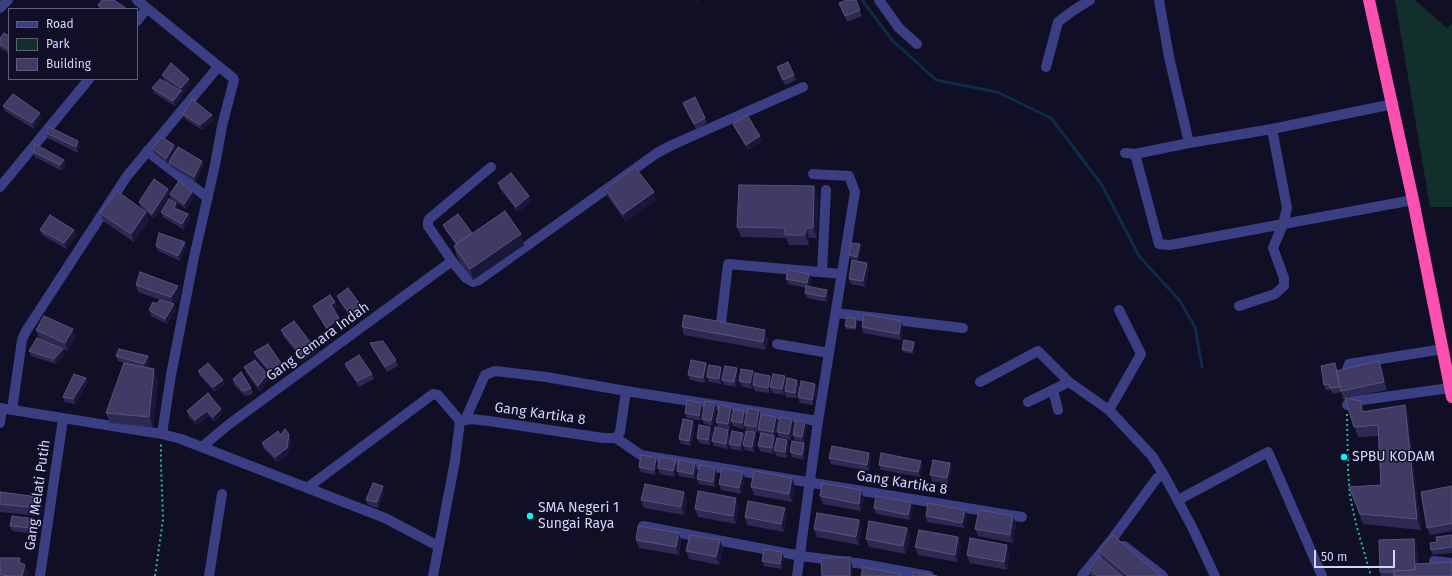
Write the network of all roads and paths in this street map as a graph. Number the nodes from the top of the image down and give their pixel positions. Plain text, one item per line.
1 (8, 0) edge
2 (137, 0) edge
3 (879, 0) edge
4 (1090, 0) edge
5 (1159, 0) edge
6 (1369, 0) edge
7 (0, 8) edge
8 (147, 8) junction
9 (138, 20) edge
10 (917, 44) dead end
11 (218, 66) junction
12 (1046, 67) dead end
13 (88, 80) edge
14 (803, 87) dead end
15 (1393, 104) junction
16 (1272, 129) junction
17 (1189, 143) junction
18 (146, 151) junction
19 (491, 167) dead end
20 (813, 174) dead end
21 (0, 187) edge
22 (826, 190) dead end
23 (208, 198) junction
24 (1413, 200) junction
25 (1283, 224) junction
26 (452, 261) junction
27 (822, 272) junction
28 (842, 274) junction
29 (1239, 306) dead end
30 (1119, 310) dead end
31 (836, 313) junction
32 (721, 323) edge
33 (962, 328) dead end
34 (777, 344) dead end
35 (1443, 349) junction
36 (829, 353) junction
37 (1348, 377) edge
38 (980, 382) dead end
39 (1069, 382) junction
40 (1053, 390) junction
41 (626, 391) junction
42 (1451, 392) edge
43 (1352, 401) joint
44 (1028, 402) dead end
45 (5, 409) edge
46 (1058, 410) dead end
47 (1109, 410) junction
48 (63, 419) junction
49 (462, 421) junction
50 (818, 421) junction
51 (0, 422) edge
52 (162, 434) junction
53 (616, 438) junction
54 (202, 446) junction
55 (1164, 475) junction
56 (811, 482) junction
57 (307, 488) junction
58 (222, 494) dead end
59 (1178, 500) junction
60 (1022, 517) dead end
61 (643, 526) edge
62 (1113, 538) junction
63 (438, 546) junction
64 (801, 556) junction
65 (1434, 562) edge
66 (1452, 563) edge
67 (40, 576) edge
68 (155, 576) edge
69 (209, 576) edge
70 (433, 576) edge
71 (797, 576) edge
72 (929, 576) edge
73 (1082, 576) edge
74 (1163, 576) edge
75 (1215, 576) edge
76 (1322, 576) edge
77 (1371, 576) edge

1 - 7 street
2 - 8 street
3 - 10 street
4 - 12 street
5 - 17 street
6 - 15 highway
8 - 9 street
8 - 11 street
11 - 18 street
11 - 23 street
13 - 21 street
14 - 26 street
15 - 16 street
15 - 24 highway
16 - 17 street
16 - 25 street
17 - 25 street
18 - 23 street
18 - 45 street
19 - 26 street
20 - 28 street
22 - 27 street
23 - 52 street
24 - 25 street
24 - 35 highway
25 - 29 street
26 - 54 street, Gang Cemara Indah
27 - 28 street
27 - 32 street
28 - 31 street
30 - 47 street
31 - 33 street
31 - 36 street
34 - 36 street
35 - 37 street
35 - 42 highway
36 - 50 street
38 - 39 street
39 - 40 street
39 - 47 street
40 - 44 street
40 - 46 street
41 - 49 street
41 - 50 street
41 - 53 street
42 - 43 street
43 - 77 path
45 - 48 street
45 - 51 street
47 - 55 street
48 - 52 street
48 - 67 street, Gang Melati Putih
49 - 53 street, Gang Kartika 8
49 - 57 street
49 - 63 street
50 - 56 street
52 - 54 street
52 - 68 path
53 - 56 street, Gang Kartika 8
54 - 57 street
55 - 59 street
55 - 62 street
56 - 60 street, Gang Kartika 8
56 - 64 street
57 - 63 street
58 - 69 street
59 - 75 street
59 - 76 street
61 - 64 street
62 - 73 street
62 - 74 street
63 - 70 street
64 - 71 street
64 - 72 street
65 - 66 street

